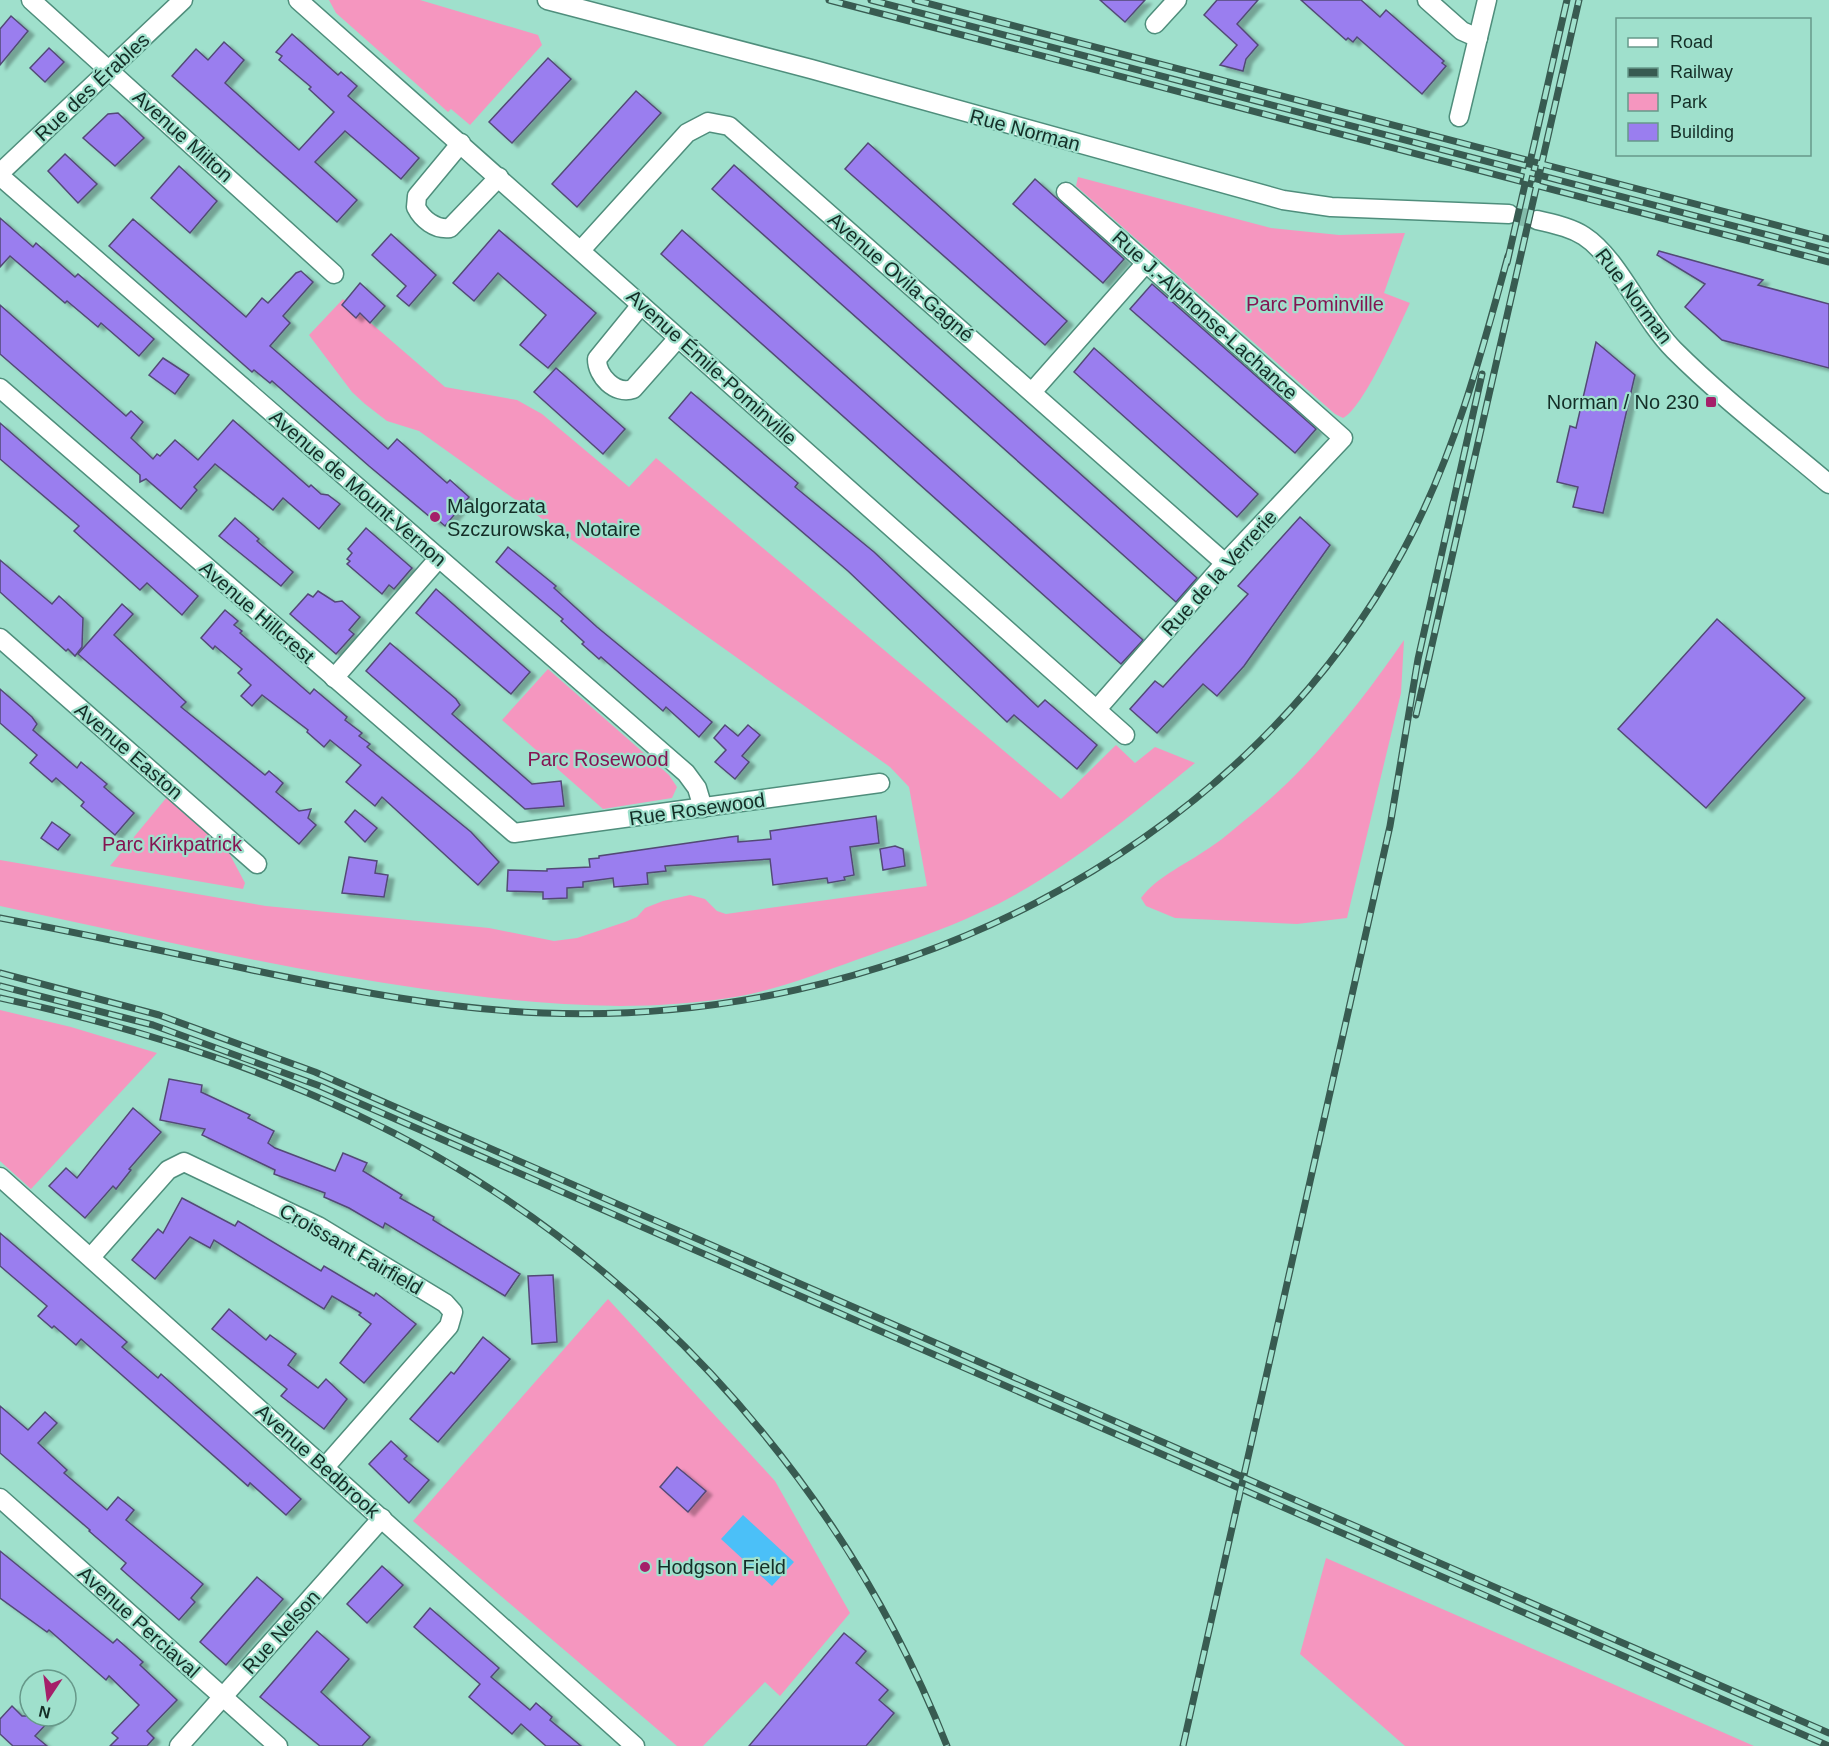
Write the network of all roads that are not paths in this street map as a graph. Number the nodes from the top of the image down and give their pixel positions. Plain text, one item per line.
1 (31, 0) edge
2 (183, 0) edge
3 (298, 0) edge
4 (547, 0) edge
5 (1177, 0) edge
6 (1427, 0) edge
7 (1487, 0) edge
8 (313, 6) edge
9 (1155, 24) dead end
10 (1478, 38) junction
11 (110, 70) junction
12 (1459, 117) dead end
13 (461, 143) junction
14 (0, 175) edge
15 (499, 177) junction
16 (1066, 192) dead end
17 (1509, 214) tunnel mouth
18 (1537, 220) tunnel mouth
19 (581, 250) junction
20 (1146, 263) junction
21 (334, 274) dead end
22 (641, 304) junction
23 (678, 338) junction
24 (0, 388) edge
25 (1032, 392) junction
26 (1343, 438) joint
27 (1829, 484) edge
28 (439, 558) junction
29 (1225, 563) junction
30 (0, 638) edge
31 (334, 678) junction
32 (1097, 709) junction
33 (1125, 735) dead end
34 (880, 783) dead end
35 (704, 808) junction
36 (514, 833) joint
37 (257, 864) dead end
38 (0, 1177) edge
39 (90, 1257) junction
40 (325, 1467) junction
41 (0, 1498) edge
42 (382, 1518) junction
43 (223, 1697) junction
44 (179, 1746) edge
45 (278, 1746) edge
46 (635, 1746) edge

1 - 11 street, Avenue Milton
2 - 11 street, Rue des Érables
3 - 8 street, Avenue Émile-Pominville
4 - 17 street, Rue Norman
5 - 9 street
6 - 10 street
7 - 10 street
8 - 13 street, Avenue Émile-Pominville
10 - 12 street
11 - 14 street, Rue des Érables
11 - 21 street, Avenue Milton
13 - 15 street, Avenue Émile-Pominville
13 - 15 street
14 - 28 street, Avenue de Mount-Vernon
15 - 19 street, Avenue Émile-Pominville
16 - 20 street, Rue J.-Alphonse-Lachance
18 - 27 street, Rue Norman
19 - 22 street, Avenue Émile-Pominville
19 - 25 street, Avenue Ovila-Gagné
20 - 25 street
20 - 26 street, Rue J.-Alphonse-Lachance
22 - 23 street, Avenue Émile-Pominville
22 - 23 street
23 - 32 street, Avenue Émile-Pominville
24 - 31 street, Avenue Hillcrest
25 - 29 street, Avenue Ovila-Gagné
26 - 29 street, Rue de la Verrerie
28 - 31 street
28 - 35 street, Avenue de Mount-Vernon
29 - 32 street, Rue de la Verrerie
30 - 37 street, Avenue Easton
31 - 36 street, Avenue Hillcrest
32 - 33 street, Avenue Émile-Pominville
34 - 35 street, Rue Rosewood
35 - 36 street, Rue Rosewood
38 - 39 street, Avenue Bedbrook
39 - 40 street, Avenue Bedbrook
39 - 40 street, Croissant Fairfield
40 - 42 street, Avenue Bedbrook
41 - 43 street, Avenue Perciaval
42 - 43 street, Rue Nelson
42 - 46 street, Avenue Bedbrook
43 - 44 street, Rue Nelson
43 - 45 street, Avenue Perciaval

